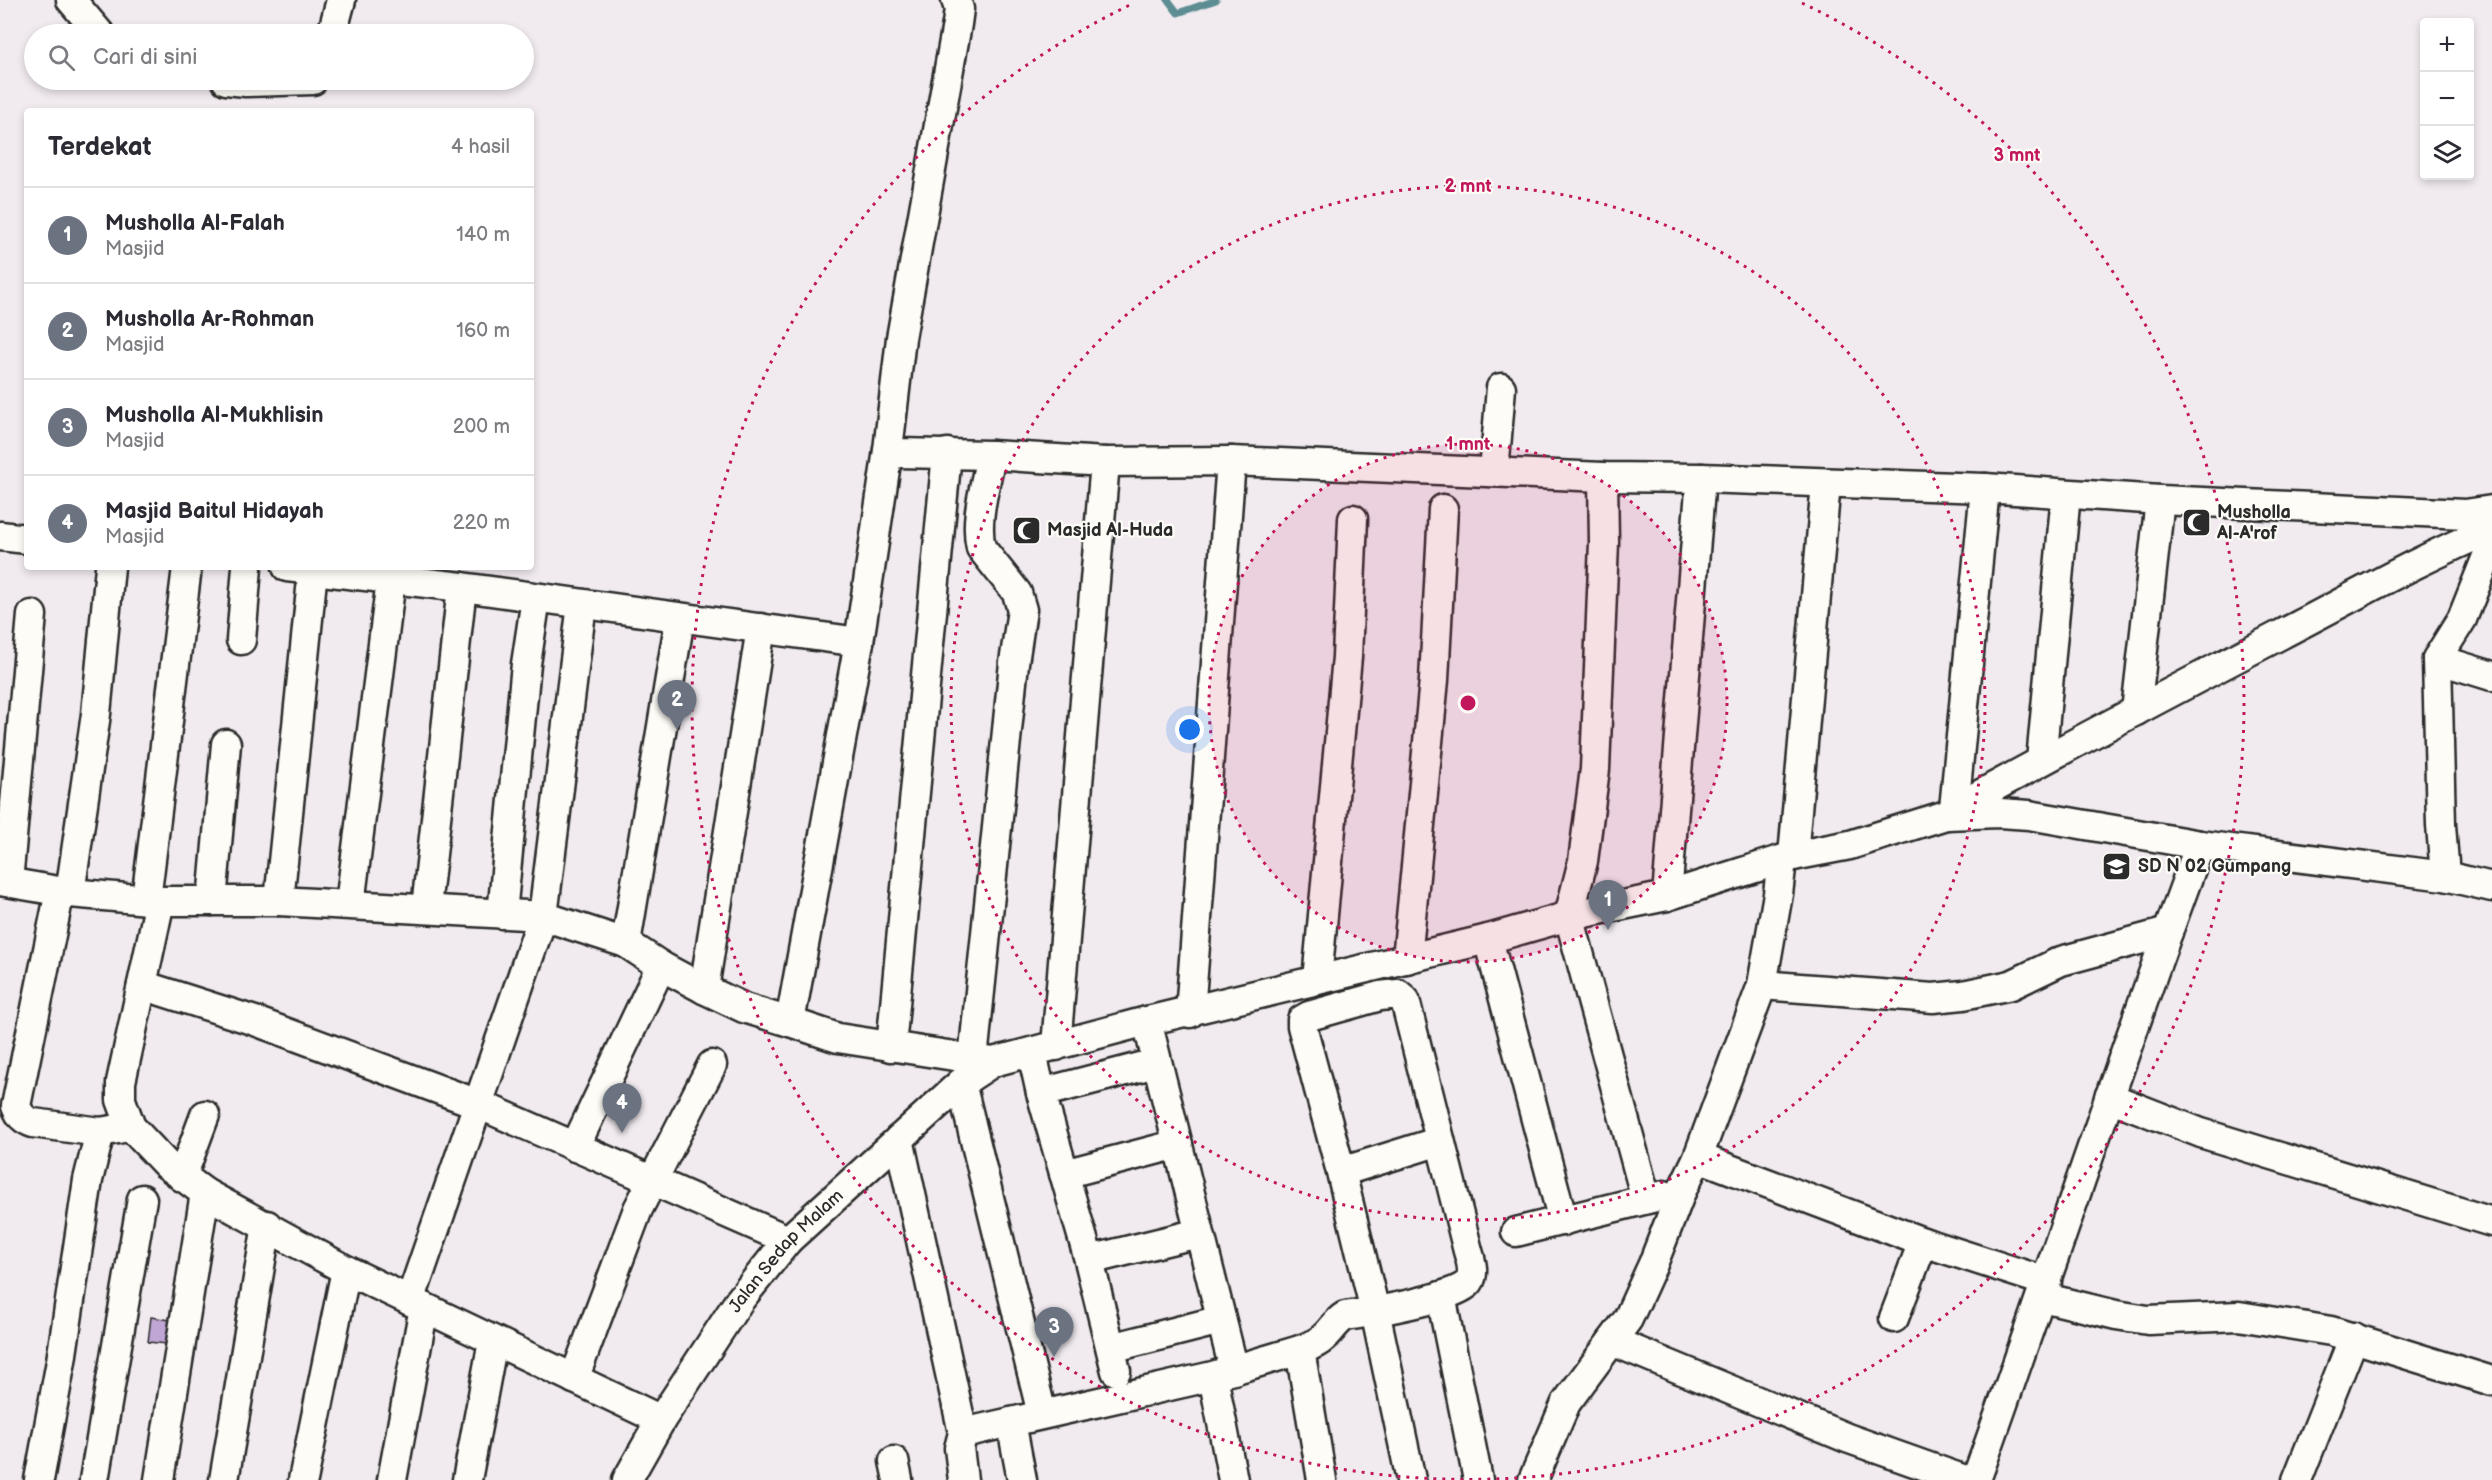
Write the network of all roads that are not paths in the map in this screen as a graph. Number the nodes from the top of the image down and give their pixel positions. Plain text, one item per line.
1 (71, 0) edge
2 (341, 0) edge
3 (956, 0) edge
4 (91, 24) edge
5 (335, 24) edge
6 (1501, 388) dead end
7 (888, 450) junction
8 (947, 453) junction
9 (991, 455) junction
10 (1232, 461) junction
11 (1105, 462) junction
12 (1494, 472) junction
13 (1603, 477) junction
14 (1701, 478) junction
15 (1826, 483) junction
16 (1984, 488) junction
17 (2066, 494) junction
18 (2160, 500) junction
19 (1443, 509) dead end
20 (2492, 510) edge
21 (1353, 519) dead end
22 (2492, 530) edge
23 (0, 536) edge
24 (24, 539) edge
25 (2492, 544) edge
26 (110, 570) edge
27 (187, 570) edge
28 (248, 570) edge
29 (300, 570) edge
30 (315, 570) edge
31 (391, 580) junction
32 (462, 587) junction
33 (536, 597) junction
34 (582, 604) junction
35 (32, 615) dead end
36 (680, 618) junction
37 (761, 628) junction
38 (241, 640) dead end
39 (859, 642) junction
40 (2437, 659) junction
41 (2492, 676) edge
42 (2136, 711) junction
43 (226, 744) dead end
44 (2040, 761) junction
45 (1950, 812) junction
46 (2200, 845) junction
47 (1787, 858) junction
48 (2445, 876) junction
49 (4, 881) edge
50 (2492, 887) edge
51 (65, 892) junction
52 (1667, 896) junction
53 (153, 900) junction
54 (212, 901) junction
55 (279, 901) junction
56 (350, 904) junction
57 (426, 908) junction
58 (502, 914) junction
59 (543, 916) junction
60 (1569, 916) junction
61 (2168, 932) junction
62 (1488, 939) junction
63 (626, 943) junction
64 (1407, 959) junction
65 (661, 966) junction
66 (1328, 978) junction
67 (142, 985) junction
68 (1762, 985) junction
69 (704, 989) junction
70 (1346, 1005) junction
71 (1190, 1012) junction
72 (1147, 1021) junction
73 (790, 1022) junction
74 (891, 1047) junction
75 (1044, 1049) junction
76 (1156, 1063) junction
77 (712, 1065) dead end
78 (975, 1068) junction
79 (1041, 1093) junction
80 (2109, 1097) junction
81 (478, 1104) junction
82 (205, 1115) dead end
83 (131, 1127) junction
84 (100, 1132) junction
85 (899, 1139) junction
86 (1440, 1142) junction
87 (1178, 1144) junction
88 (575, 1147) junction
89 (1698, 1157) junction
90 (1341, 1172) junction
91 (1064, 1174) junction
92 (653, 1181) junction
93 (194, 1185) junction
94 (1681, 1192) junction
95 (142, 1199) dead end
96 (1646, 1199) junction
97 (1563, 1221) junction
98 (2492, 1222) edge
99 (267, 1225) junction
100 (1516, 1232) dead end
101 (1199, 1233) junction
102 (788, 1240) junction
103 (1923, 1242) junction
104 (1089, 1260) junction
105 (346, 1270) junction
106 (2044, 1290) junction
107 (1441, 1296) junction
108 (417, 1304) junction
109 (1375, 1311) junction
110 (1894, 1318) dead end
111 (1221, 1320) junction
112 (2354, 1337) junction
113 (493, 1341) junction
114 (1612, 1341) junction
115 (1300, 1350) junction
116 (1223, 1373) junction
117 (574, 1379) junction
118 (2492, 1381) edge
119 (1042, 1414) junction
120 (661, 1420) junction
121 (1011, 1422) junction
122 (963, 1434) junction
123 (39, 1480) edge
124 (94, 1480) edge
125 (159, 1480) edge
126 (224, 1480) edge
127 (303, 1480) edge
128 (392, 1480) edge
129 (467, 1480) edge
130 (627, 1480) edge
131 (963, 1480) edge
132 (1022, 1480) edge
133 (1233, 1480) edge
134 (1322, 1480) edge
135 (1411, 1480) edge
136 (1478, 1480) edge
137 (1533, 1480) edge
138 (1965, 1480) edge
139 (1976, 1480) edge
140 (2297, 1480) edge

1 - 4 street
2 - 5 street
3 - 7 street
6 - 12 street
7 - 8 street
7 - 39 street
8 - 9 street
8 - 74 street
9 - 11 street
9 - 78 street
10 - 11 street
10 - 12 street
10 - 71 street
11 - 75 street
12 - 13 street
13 - 14 street
13 - 60 street
14 - 15 street
14 - 52 street
15 - 16 street
15 - 47 street
16 - 17 street
16 - 45 street
17 - 18 street
17 - 44 street
18 - 20 street
18 - 42 street
19 - 64 street
21 - 66 street
22 - 42 street
23 - 24 street
25 - 40 street
26 - 51 street
27 - 53 street
28 - 38 street
29 - 55 street
30 - 31 street
31 - 32 street
31 - 56 street
32 - 33 street
32 - 57 street
33 - 34 street
33 - 58 street
34 - 36 street
34 - 59 street
35 - 49 street
36 - 37 street
36 - 63 street
37 - 39 street
37 - 69 street
39 - 73 street
40 - 41 street
40 - 48 street
42 - 44 street
43 - 54 street
44 - 45 street
45 - 46 street
45 - 47 street
46 - 48 street
46 - 61 street
47 - 52 street
47 - 68 street
48 - 50 street
49 - 51 street
51 - 53 street
51 - 84 street
52 - 60 street
53 - 54 street
53 - 67 street
54 - 55 street
55 - 56 street
56 - 57 street
57 - 58 street
58 - 59 street
59 - 63 street
59 - 81 street
60 - 62 street
60 - 96 street
61 - 68 street
61 - 80 street
62 - 64 street
62 - 97 street
63 - 65 street
64 - 66 street
65 - 69 street
65 - 88 street
66 - 70 street
66 - 71 street
67 - 81 street
67 - 83 street
68 - 89 street
69 - 73 street
70 - 86 street
70 - 90 street
71 - 72 street
72 - 75 street
72 - 76 street
73 - 74 street
74 - 78 street
75 - 78 street
75 - 79 street
76 - 79 street
76 - 87 street
77 - 92 street
78 - 85 street, Jalan Sedap Malam
78 - 119 street
79 - 91 street
80 - 98 street
80 - 106 street
81 - 88 street
81 - 108 street
82 - 93 street
83 - 84 street
83 - 93 street
84 - 123 street
85 - 102 street, Jalan Sedap Malam
85 - 122 street
86 - 90 street
86 - 107 street
87 - 91 street
87 - 101 street
88 - 92 street
89 - 94 street
89 - 103 street
90 - 109 street
91 - 104 street
92 - 102 street
92 - 117 street
93 - 99 street
93 - 125 street
94 - 96 street
94 - 114 street
95 - 124 street
96 - 97 street
97 - 100 street
99 - 105 street
99 - 126 street
101 - 104 street
101 - 111 street
102 - 120 street, Jalan Sedap Malam
103 - 106 street
103 - 110 street
104 - 111 street
105 - 108 street
105 - 127 street
106 - 112 street
106 - 139 street
107 - 109 street
107 - 136 street
108 - 113 street
108 - 128 street
109 - 115 street
109 - 135 street
111 - 116 street
112 - 118 street
112 - 140 street
113 - 117 street
113 - 129 street
114 - 137 street
114 - 138 street
115 - 116 street
115 - 134 street
116 - 119 street
116 - 133 street
117 - 120 street
119 - 121 street
120 - 130 street, Jalan Sedap Malam
121 - 122 street
121 - 132 street
122 - 131 street

